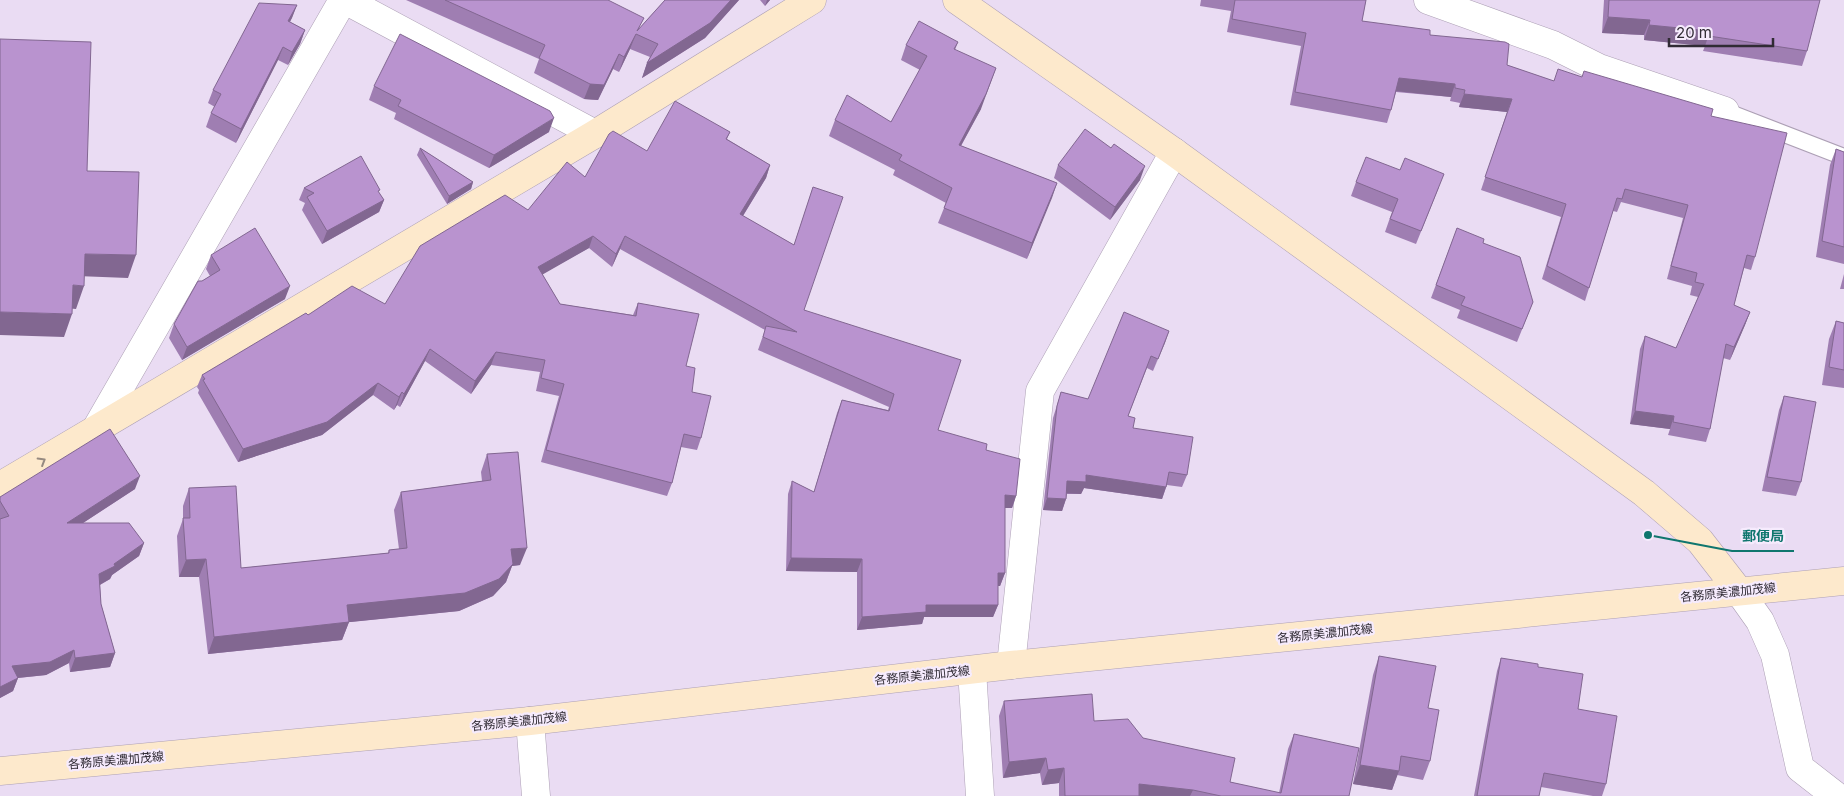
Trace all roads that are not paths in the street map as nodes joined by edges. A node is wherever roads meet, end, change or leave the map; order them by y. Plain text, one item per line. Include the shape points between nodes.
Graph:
1 (344, 0) edge
2 (812, 0) edge
3 (958, 0) edge
4 (1428, 0) edge
5 (1725, 111) joint
6 (595, 134) junction
7 (1174, 152) junction
8 (1844, 157) edge
9 (96, 429) junction
10 (0, 486) edge
11 (1844, 581) edge
12 (1738, 590) junction
13 (1011, 665) junction
14 (972, 670) junction
15 (530, 721) junction
16 (0, 771) edge
17 (536, 796) edge
18 (980, 796) edge
19 (1836, 796) edge

1 - 6 street
1 - 9 street
2 - 6 street
3 - 7 street
4 - 5 street via 1553,45 1599,68
5 - 8 lane
6 - 9 street
7 - 12 street via 1644,494 1700,541
7 - 13 street via 1040,391
10 -> 9 street
11 - 12 street, 各務原美濃加茂線
12 - 13 street, 各務原美濃加茂線
12 - 19 street via 1760,621 1775,655 1800,768
13 - 14 street, 各務原美濃加茂線
14 - 15 street, 各務原美濃加茂線
14 - 18 street
15 - 16 street, 各務原美濃加茂線
15 - 17 street

